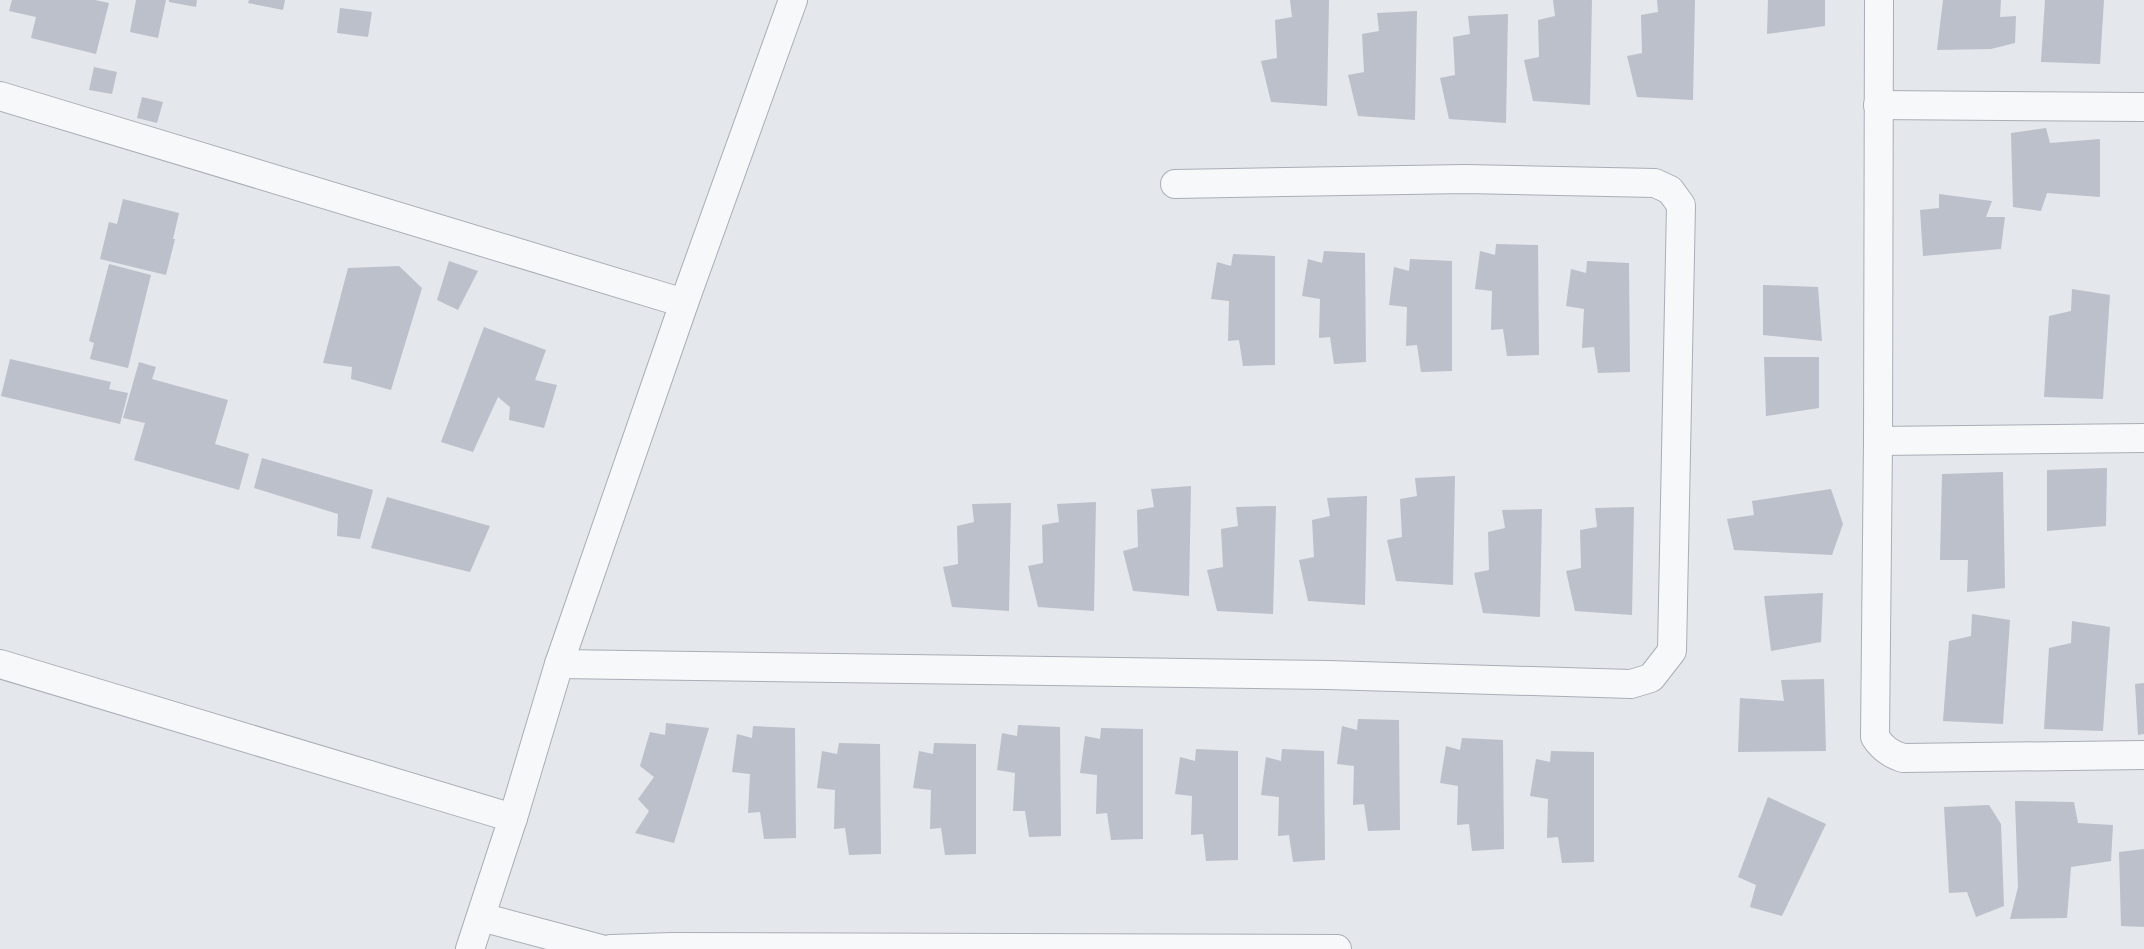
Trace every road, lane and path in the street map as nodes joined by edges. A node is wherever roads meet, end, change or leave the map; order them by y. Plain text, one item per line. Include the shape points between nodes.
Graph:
1 (793, 0) edge
2 (1878, 0) edge
3 (0, 96) edge
4 (1878, 105) junction
5 (2144, 108) edge
6 (1175, 184) dead end
7 (684, 303) junction
8 (2144, 438) edge
9 (1878, 441) junction
10 (0, 664) edge
11 (559, 664) junction
12 (2144, 756) edge
13 (513, 818) junction
14 (481, 917) junction
15 (470, 949) edge
16 (601, 949) edge
17 (611, 949) edge
18 (1337, 949) edge

1 - 7 street
2 - 4 street
3 - 7 street
4 - 5 street
4 - 9 street
6 - 11 street via 1465,179 1655,183 1670,190 1681,205 1672,651 1651,678 1632,684 1617,684 1318,675
7 - 11 street
8 - 9 street
9 - 12 street via 1875,737 1882,747 1902,758
10 - 13 street
11 - 13 street
13 - 14 street
14 - 15 street
14 - 16 street
17 - 18 street

